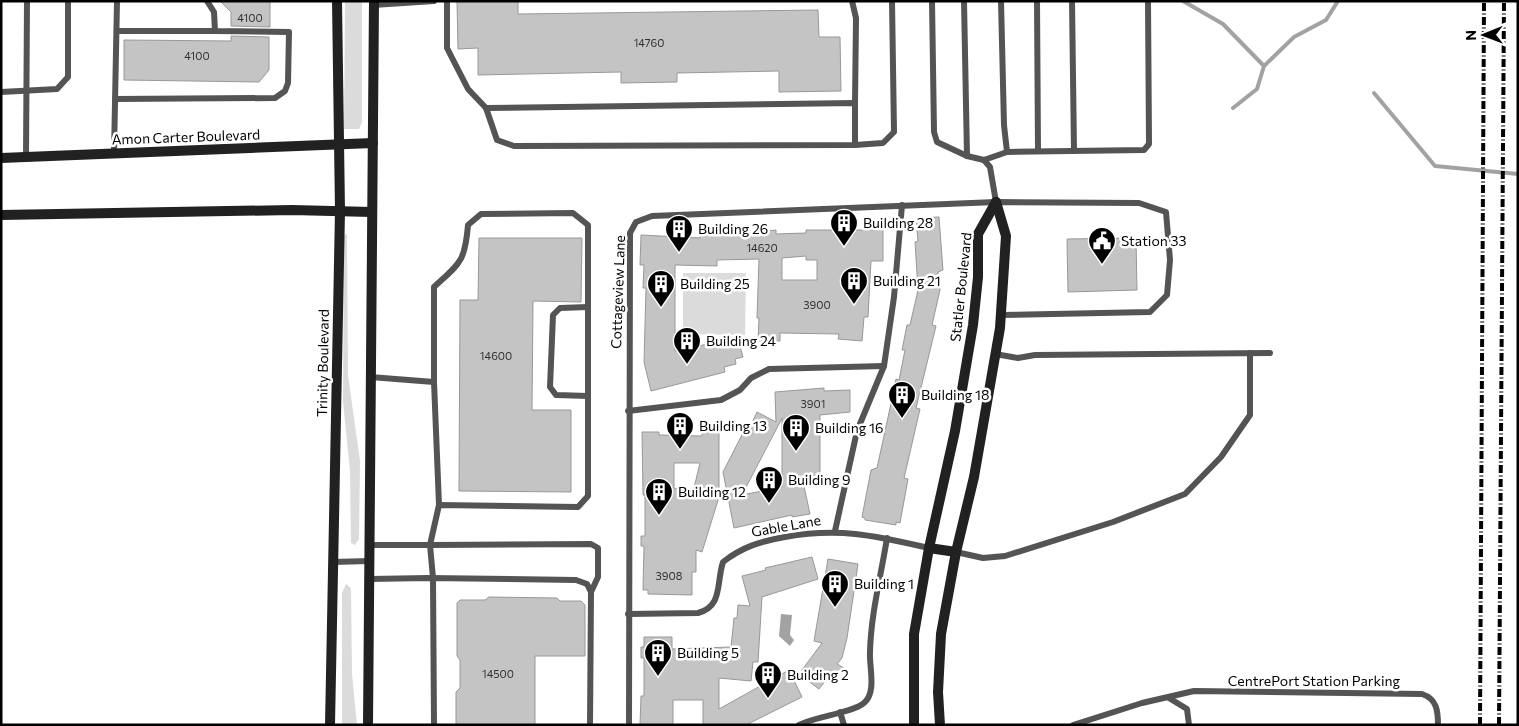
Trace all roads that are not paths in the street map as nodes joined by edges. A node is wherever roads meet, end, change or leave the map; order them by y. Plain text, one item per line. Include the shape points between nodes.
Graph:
1 (26, 1) edge
2 (68, 1) edge
3 (117, 1) edge
4 (207, 1) edge
5 (337, 1) edge
6 (434, 1) edge
7 (447, 1) edge
8 (852, 1) edge
9 (892, 1) edge
10 (932, 1) edge
11 (964, 1) edge
12 (1001, 1) edge
13 (1037, 1) edge
14 (1072, 1) edge
15 (1148, 1) edge
16 (374, 3) edge
17 (117, 31) junction
18 (214, 31) junction
19 (27, 91) junction
20 (1, 92) edge
21 (115, 99) junction
22 (855, 103) junction
23 (486, 108) junction
24 (373, 143) junction
25 (339, 144) junction
26 (855, 145) junction
27 (1038, 151) junction
28 (1074, 151) junction
29 (1007, 152) junction
30 (114, 153) junction
31 (967, 156) junction
32 (26, 157) junction
33 (1, 158) edge
34 (984, 160) junction
35 (996, 202) junction
36 (902, 206) junction
37 (340, 211) junction
38 (372, 212) junction
39 (1, 215) edge
40 (588, 307) junction
41 (1000, 315) junction
42 (1250, 353) junction
43 (1270, 353) dead end
44 (995, 354) junction
45 (884, 366) junction
46 (370, 377) junction
47 (434, 382) junction
48 (588, 396) junction
49 (628, 411) junction
50 (439, 505) junction
51 (835, 531) junction
52 (887, 538) junction
53 (371, 545) junction
54 (430, 545) junction
55 (929, 548) junction
56 (956, 552) junction
57 (370, 561) junction
58 (332, 562) junction
59 (433, 578) junction
60 (370, 579) junction
61 (591, 592) junction
62 (628, 614) junction
63 (1169, 698) junction
64 (840, 712) junction
65 (330, 725) edge
66 (368, 725) edge
67 (434, 725) edge
68 (590, 725) edge
69 (629, 725) edge
70 (799, 725) edge
71 (844, 725) edge
72 (914, 725) edge
73 (940, 725) edge
74 (1073, 725) edge
75 (1189, 725) edge
76 (1438, 725) edge

1 - 19 lane
2 - 19 lane via 68,77 57,89
3 - 17 lane
4 - 18 lane via 214,12
5 - 25 street, Trinity Boulevard
6 - 16 lane
7 - 23 lane via 447,48 468,89
8 - 22 lane via 856,18
9 - 26 lane via 894,132 883,143
10 - 31 lane via 934,132 938,142
11 - 31 lane
12 - 29 lane
13 - 27 lane
14 - 28 lane
15 - 28 lane via 1149,144 1144,150 1135,152
16 - 24 street
17 - 18 lane
17 - 21 lane
18 - 21 lane via 289,32 285,91 275,98
19 - 20 lane
19 - 32 lane
21 - 30 lane
22 - 23 lane
22 - 26 lane
23 - 26 lane via 497,140 514,146
24 - 25 street, Amon Carter Boulevard
24 - 38 street
25 - 30 street, Amon Carter Boulevard
25 - 37 street, Trinity Boulevard
27 - 28 lane
27 - 29 lane
29 - 34 lane
30 - 32 street, Amon Carter Boulevard
31 - 34 lane
32 - 33 street, Amon Carter Boulevard
34 - 35 lane via 990,167
35 - 36 lane, Cottageview Lane
35 - 41 street via 1006,236
35 - 41 lane, Cottageview Lane via 1139,203 1166,212 1170,260 1167,295 1150,312
35 - 55 street, Statler Boulevard via 978,234 978,277 972,325 955,431
36 - 45 lane
36 - 49 lane, Cottageview Lane via 652,216 636,222 630,234
37 - 38 street
37 - 39 street
37 - 58 street, Trinity Boulevard
38 - 46 street
40 - 47 lane via 588,225 573,213 481,214 468,225 466,252 455,268 434,287
40 - 48 lane
40 - 48 lane via 560,308 553,315 550,387 556,395
41 - 44 street
42 - 43 lane
42 - 44 lane via 1035,355 1018,358
42 - 56 lane via 1250,415 1221,457 1185,494 1126,518 1005,556 983,558
44 - 56 street via 974,477
45 - 49 lane via 769,369 720,400
45 - 51 lane via 857,431
46 - 47 lane
46 - 53 street
47 - 50 lane
48 - 50 lane via 588,496 578,507
49 - 62 lane, Cottageview Lane
50 - 54 lane
51 - 52 lane, Gable Lane
51 - 62 lane, Gable Lane via 814,531 772,539 734,553 723,562 715,604 709,610
52 - 55 lane, Gable Lane
52 - 64 lane via 873,613 869,653 870,698 862,705
53 - 54 lane
53 - 57 street
54 - 59 lane
54 - 61 lane via 591,544 598,548 598,577
55 - 56 street
55 - 72 street, Statler Boulevard via 914,634
56 - 73 street via 941,634
57 - 58 lane
57 - 60 street
58 - 65 street, Trinity Boulevard
59 - 60 lane
59 - 61 lane via 576,580 587,584
59 - 67 lane
60 - 66 street
61 - 68 lane
62 - 69 lane, Cottageview Lane
63 - 74 lane, CentrePort Station Parking via 1134,705
63 - 75 lane via 1187,709
63 - 76 lane, CentrePort Station Parking via 1194,691 1422,694 1436,705
64 - 70 lane
64 - 71 lane

